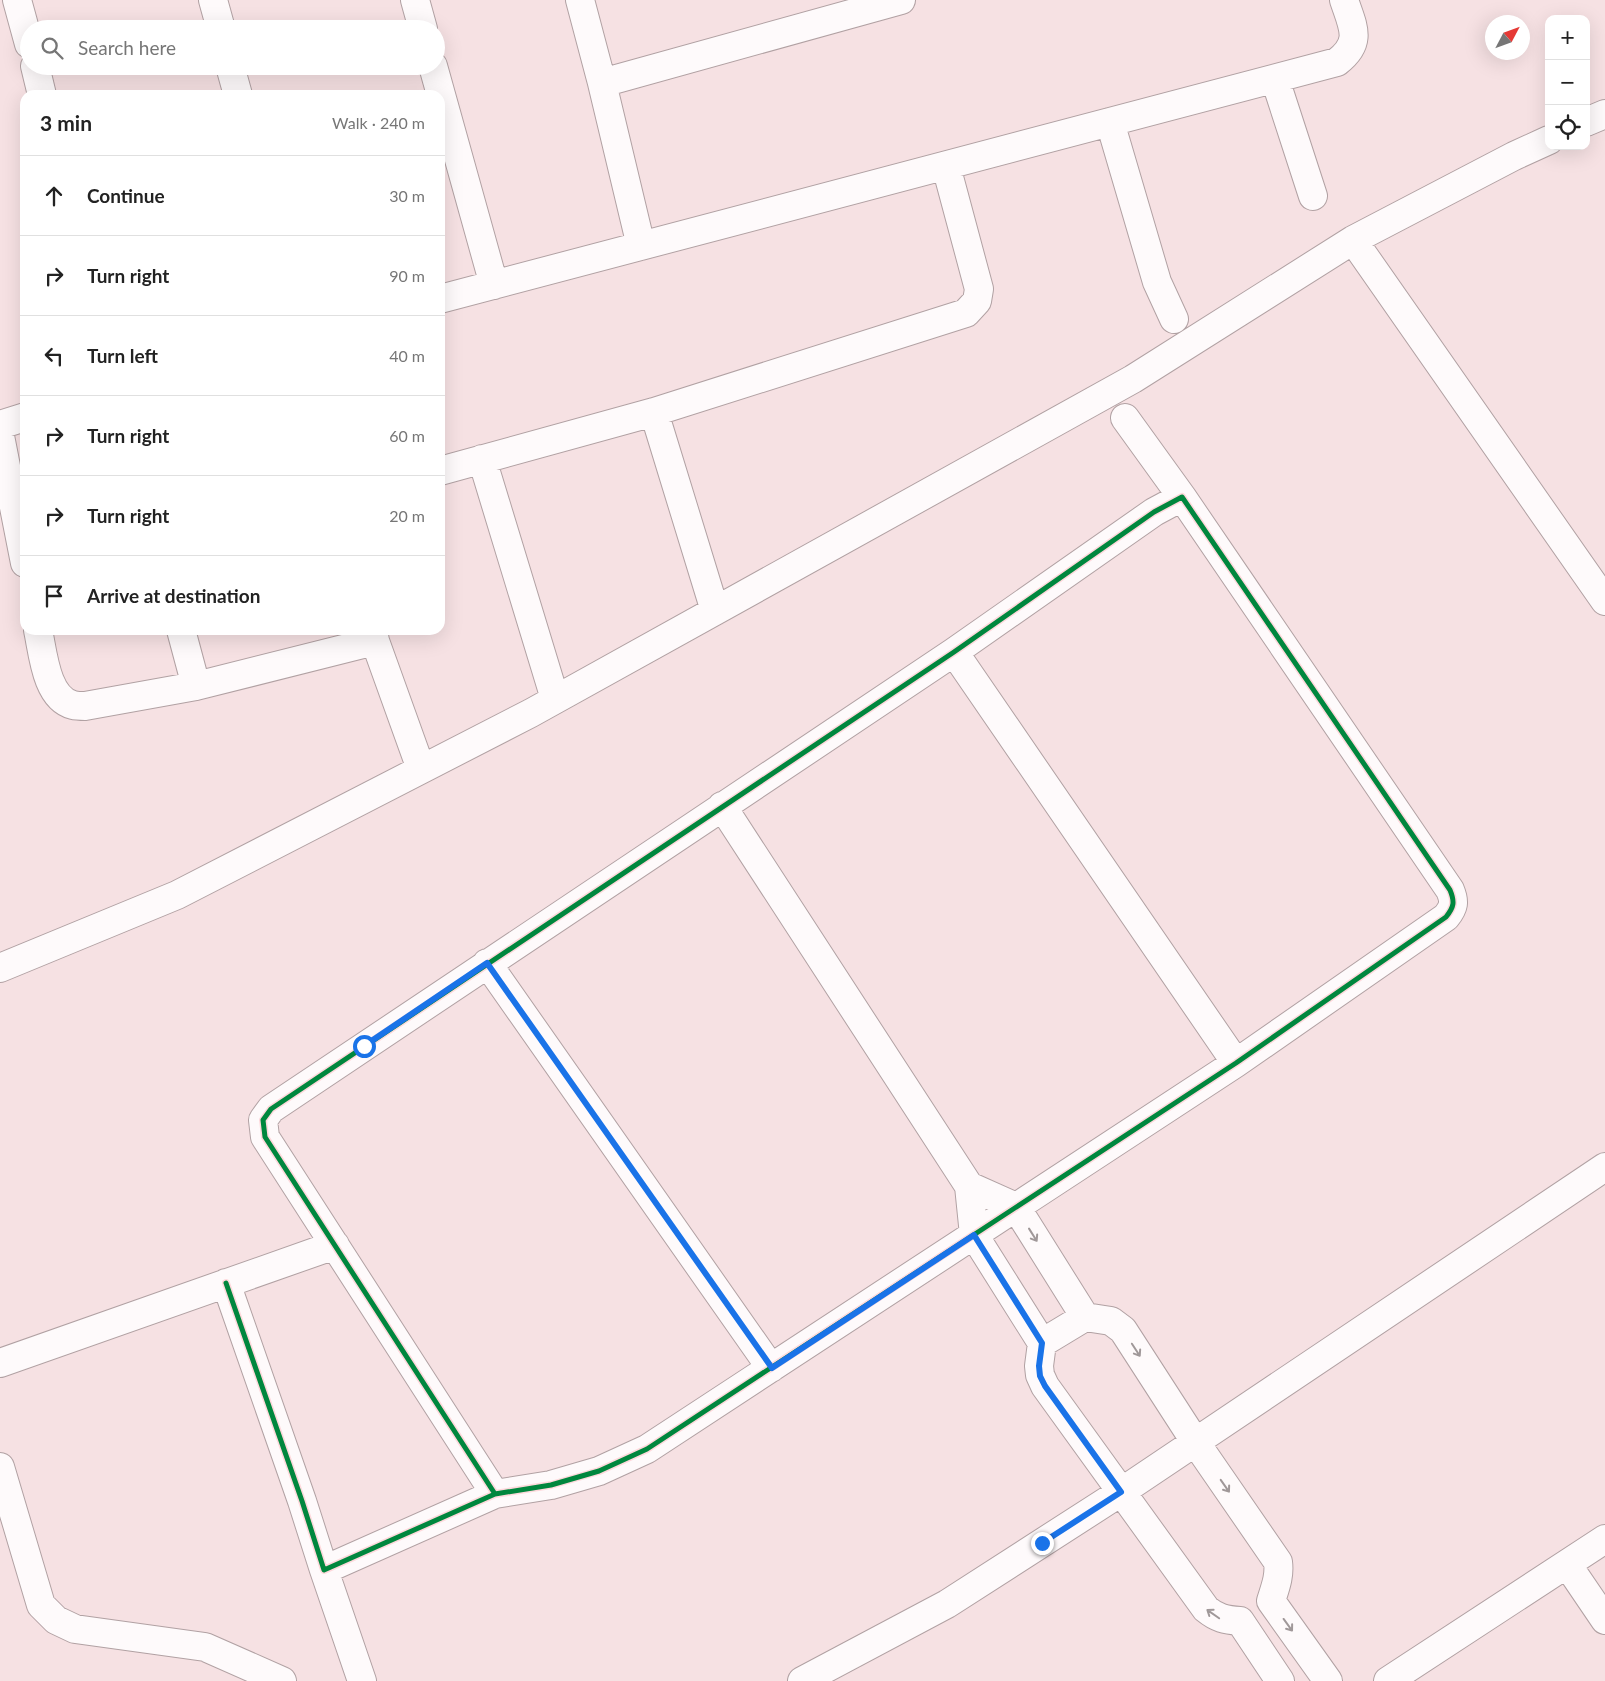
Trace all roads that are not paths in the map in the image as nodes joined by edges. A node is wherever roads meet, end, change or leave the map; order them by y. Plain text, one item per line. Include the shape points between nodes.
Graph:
1 (17, 0) edge
2 (213, 0) edge
3 (415, 0) edge
4 (580, 0) edge
5 (901, 0) edge
6 (1344, 0) edge
7 (22, 20) edge
8 (218, 20) edge
9 (421, 20) edge
10 (37, 75) edge
11 (232, 75) edge
12 (436, 75) edge
13 (1275, 79) junction
14 (602, 83) junction
15 (41, 90) edge
16 (237, 90) edge
17 (441, 90) edge
18 (445, 106) edge
19 (1605, 114) edge
20 (1590, 120) edge
21 (1110, 122) junction
22 (1545, 142) edge
23 (946, 166) junction
24 (1313, 196) dead end
25 (1353, 240) junction
26 (641, 246) junction
27 (494, 285) junction
28 (445, 298) edge
29 (1174, 319) dead end
30 (654, 412) junction
31 (1125, 418) dead end
32 (20, 419) edge
33 (0, 425) edge
34 (0, 436) edge
35 (482, 459) junction
36 (445, 470) edge
37 (1182, 497) junction
38 (20, 537) edge
39 (1605, 601) edge
40 (715, 611) junction
41 (39, 635) edge
42 (183, 635) edge
43 (374, 635) edge
44 (954, 652) junction
45 (196, 686) junction
46 (555, 699) junction
47 (421, 769) junction
48 (722, 806) junction
49 (487, 963) junction
50 (0, 968) edge
51 (1236, 1063) junction
52 (1605, 1167) edge
53 (969, 1186) junction
54 (1016, 1207) junction
55 (974, 1235) junction
56 (335, 1245) junction
57 (226, 1283) junction
58 (1085, 1317) junction
59 (1042, 1343) junction
60 (0, 1363) edge
61 (772, 1368) junction
62 (1196, 1443) junction
63 (0, 1467) edge
64 (1121, 1492) junction
65 (495, 1494) junction
66 (1605, 1539) edge
67 (1568, 1564) junction
68 (324, 1570) junction
69 (1271, 1601) junction
70 (1605, 1620) edge
71 (1240, 1621) junction
72 (282, 1681) edge
73 (362, 1681) edge
74 (802, 1681) edge
75 (1280, 1681) edge
76 (1328, 1681) edge
77 (1388, 1681) edge

1 - 7 street
2 - 8 street
3 - 9 street
4 - 14 street
5 - 14 street
6 - 13 street via 1354,30 1354,41 1346,56 1337,62
10 - 15 street
11 - 16 street
12 - 17 street
13 - 21 street
13 - 24 street
14 - 26 street
18 - 27 street
19 - 20 street
21 - 23 street
21 - 29 street via 1157,282
22 - 25 street
23 - 26 street
23 - 30 street via 979,289 977,301 966,312
25 - 39 street
25 - 40 street via 1133,379
26 - 27 street
27 - 28 street
30 - 35 street
30 - 40 street
31 - 37 street
32 - 33 street
34 - 38 street
35 - 36 street
35 - 46 street
37 - 44 street via 1154,512
37 - 51 street via 1446,883 1454,900 1453,908 1446,917
40 - 46 street
41 - 45 street via 50,682 64,700 73,705 85,706
42 - 45 street
43 - 45 street
43 - 47 street
44 - 48 street
44 - 51 street
46 - 47 street
47 - 50 street via 177,895
48 - 49 street
48 - 53 street
49 - 56 street via 271,1109 263,1120 265,1137
49 - 61 street
51 - 54 street
52 - 62 street
53 - 54 street
53 - 55 street
54 - 55 street
54 -> 58 street
55 - 59 street
55 - 61 street
56 - 57 street
56 - 65 street
57 - 60 street
57 - 68 street
58 - 59 street
58 -> 62 street via 1111,1321 1123,1330
59 - 64 street via 1039,1366 1045,1386
61 - 65 street via 647,1449 599,1471 551,1485
62 - 64 street
62 -> 69 street via 1278,1562 1277,1582
63 - 72 street via 41,1606 56,1620 75,1629 205,1647
71 -> 64 street via 1222,1620 1206,1609
64 - 74 street via 946,1604
65 - 68 street
66 - 67 street
67 - 70 street
67 - 77 street
68 - 73 street
69 - 71 street
69 -> 76 street
71 - 75 street

